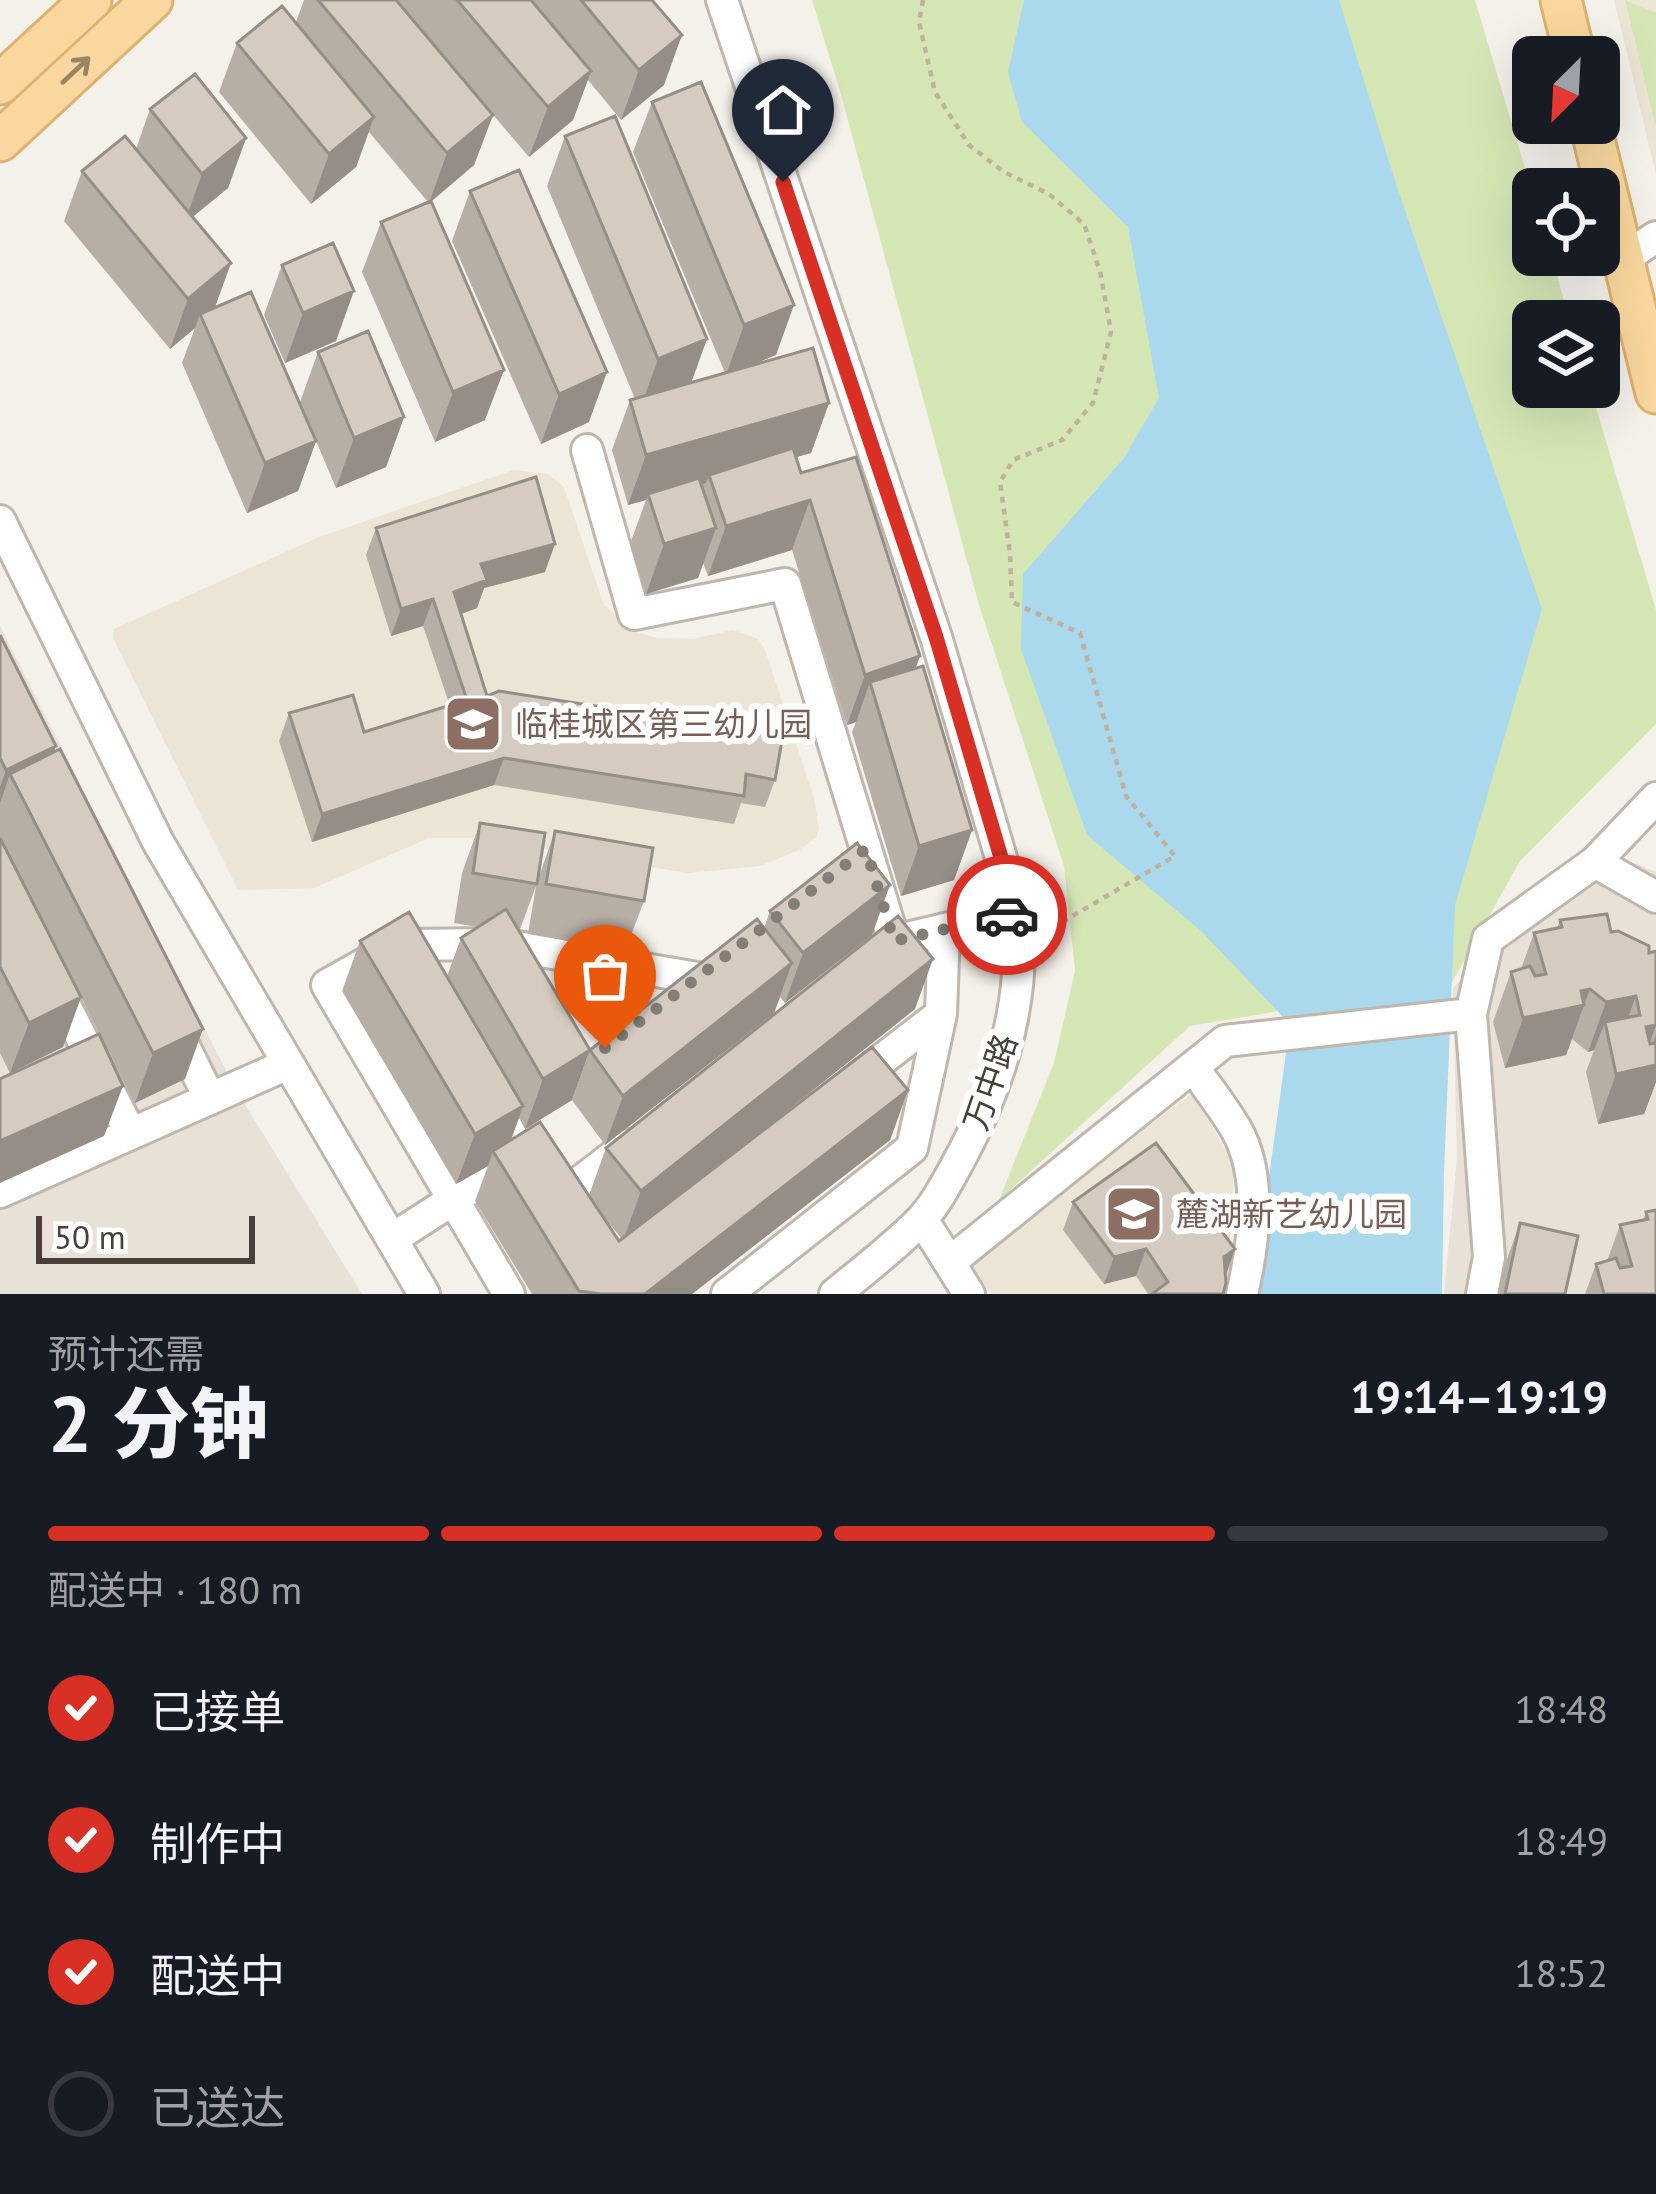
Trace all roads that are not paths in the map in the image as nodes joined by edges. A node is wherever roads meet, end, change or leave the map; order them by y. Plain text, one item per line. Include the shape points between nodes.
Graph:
1 (91, 0) edge
2 (152, 0) edge
3 (722, 0) edge
4 (1561, 0) edge
5 (1569, 36) edge
6 (0, 84) edge
7 (0, 141) edge
8 (1599, 144) edge
9 (1640, 248) edge
10 (1656, 393) edge
11 (587, 449) dead end
12 (0, 520) edge
13 (1656, 798) edge
14 (1595, 862) junction
15 (1656, 897) edge
16 (1017, 912) junction
17 (944, 929) junction
18 (894, 941) junction
19 (500, 944) junction
20 (398, 945) junction
21 (40, 957) edge
22 (857, 970) edge
23 (521, 980) edge
24 (422, 983) edge
25 (158, 993) edge
26 (662, 1004) edge
27 (941, 1014) junction
28 (1472, 1014) junction
29 (288, 1064) junction
30 (1193, 1066) junction
31 (481, 1077) edge
32 (210, 1099) junction
33 (830, 1100) edge
34 (651, 1128) edge
35 (131, 1134) junction
36 (528, 1152) junction
37 (0, 1192) edge
38 (453, 1200) junction
39 (922, 1220) junction
40 (392, 1239) junction
41 (950, 1262) junction
42 (424, 1294) edge
43 (508, 1294) edge
44 (727, 1294) edge
45 (835, 1294) edge
46 (969, 1294) edge
47 (1242, 1294) edge
48 (1482, 1294) edge

1 - 6 main road
7 -> 2 main road
3 - 16 street, 万中路 via 936,637
4 - 5 main road
8 - 9 main road
9 - 10 main road
11 - 18 street via 634,614 784,584 856,856
12 - 29 street via 158,842
13 - 14 street
14 - 15 street
14 - 28 street via 1488,939
16 - 17 street
16 - 39 street, 万中路 via 1016,1004 995,1084
17 - 18 street
17 - 27 street
18 - 22 street
19 - 20 street
19 - 23 street
19 - 26 street via 707,971
20 - 24 street
20 - 38 street via 327,986
21 - 35 street via 82,1060
25 - 32 street
27 - 33 street
27 - 44 street via 912,1148
28 - 30 street via 1225,1041
28 - 48 street via 1489,1257
29 - 32 street
29 - 40 street
30 - 41 street
30 - 47 street via 1247,1154 1252,1229
31 - 36 street
32 - 35 street
34 - 36 street via 564,1208
35 - 37 street
36 - 38 street
38 - 40 street
38 - 43 street
39 - 41 street
39 - 45 street, 万中路
40 - 42 street
41 - 46 street

